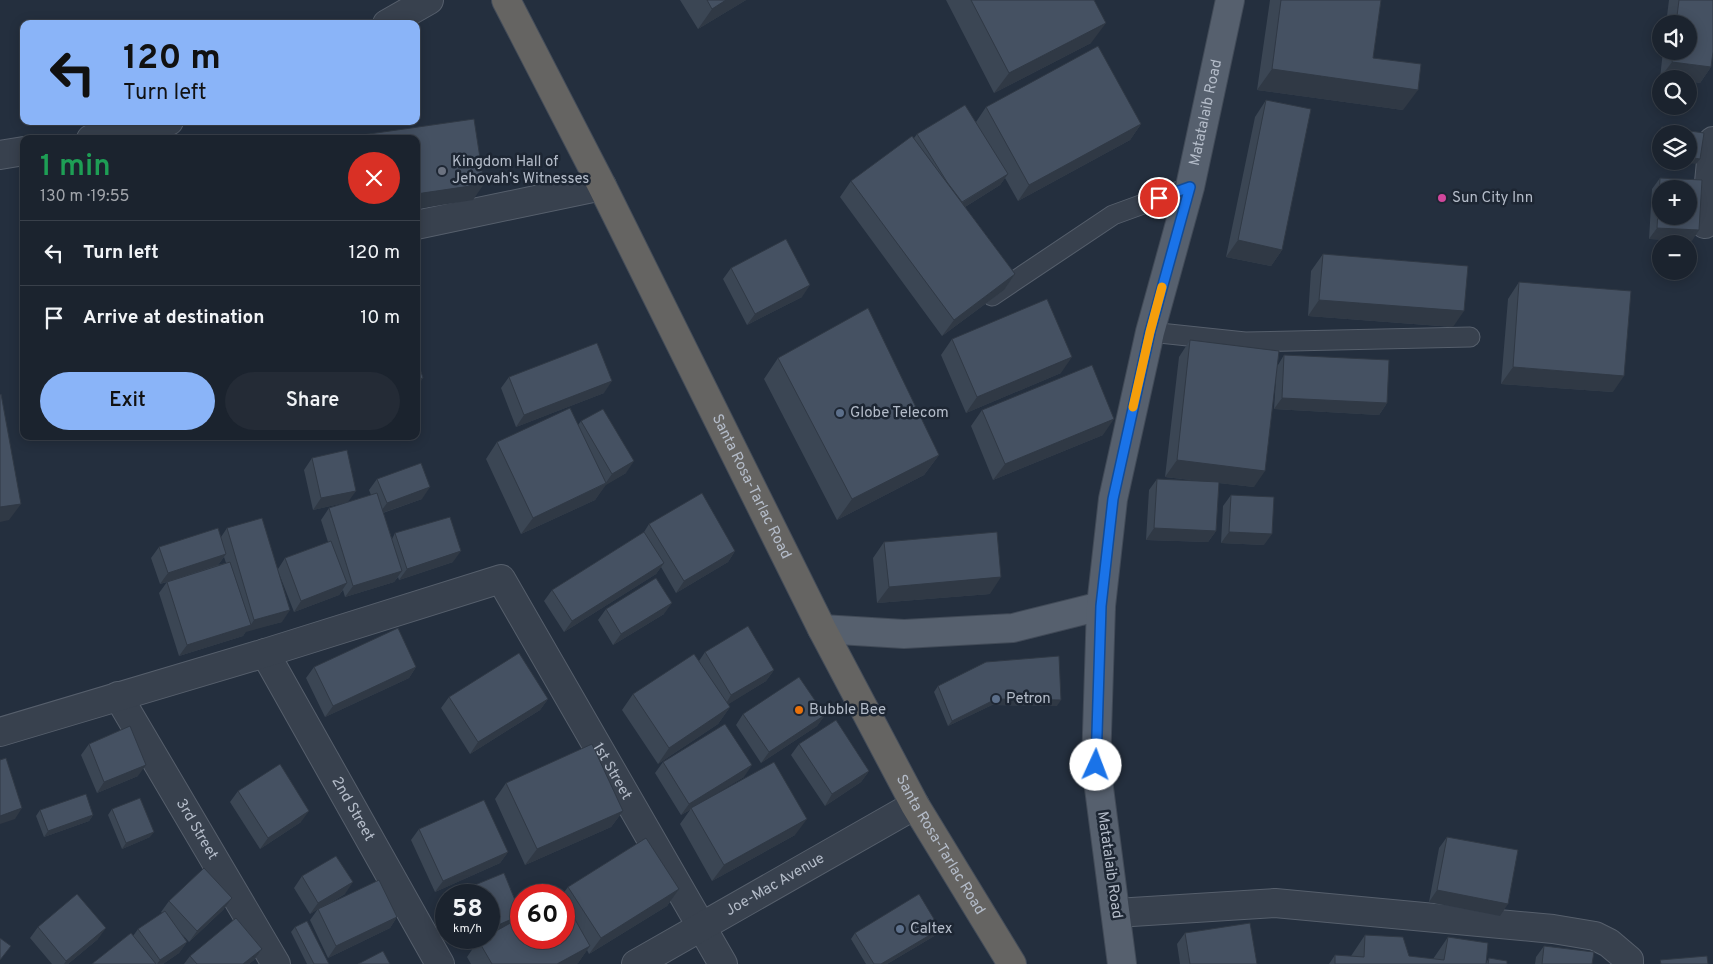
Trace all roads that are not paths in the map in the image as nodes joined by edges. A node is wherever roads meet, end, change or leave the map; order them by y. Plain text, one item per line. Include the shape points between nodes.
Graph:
1 (429, 0) edge
2 (506, 0) edge
3 (1230, 0) edge
4 (394, 20) edge
5 (151, 125) edge
6 (108, 135) edge
7 (1713, 141) edge
8 (20, 152) edge
9 (0, 155) edge
10 (602, 186) junction
11 (1190, 187) junction
12 (420, 224) edge
13 (1705, 224) dead end
14 (992, 296) edge
15 (1150, 332) junction
16 (1470, 337) dead end
17 (1101, 606) junction
18 (822, 629) junction
19 (265, 653) junction
20 (118, 696) junction
21 (0, 732) edge
22 (915, 805) junction
23 (1116, 913) junction
24 (702, 927) junction
25 (276, 964) edge
26 (440, 964) edge
27 (636, 964) edge
28 (723, 964) edge
29 (1012, 964) edge
30 (1122, 964) edge
31 (1630, 964) edge

1 - 4 street
2 - 10 highway, Santa Rosa-Tarlac Road
3 - 11 main road, Matatalaib Road
5 - 6 street
7 - 13 street
8 - 9 street
10 - 12 street
10 - 18 highway, Santa Rosa-Tarlac Road
11 - 14 lane via 1113,216
11 - 15 main road, Matatalaib Road
15 - 16 lane via 1245,342
15 - 17 main road, Matatalaib Road via 1113,499
17 - 18 main road via 1013,628 904,634
17 - 23 main road, Matatalaib Road via 1096,765
18 - 22 highway, Santa Rosa-Tarlac Road
19 - 20 street
19 - 24 street, 1st Street via 501,579
19 - 26 street, 2nd Street
20 - 21 street
20 - 25 street, 3rd Street
22 - 24 street, Joe-Mac Avenue
22 - 29 highway, Santa Rosa-Tarlac Road
23 - 30 main road, Matatalaib Road
23 - 31 street via 1275,902 1553,929 1595,936 1609,943
24 - 27 street, Joe-Mac Avenue
24 - 28 street, 1st Street

